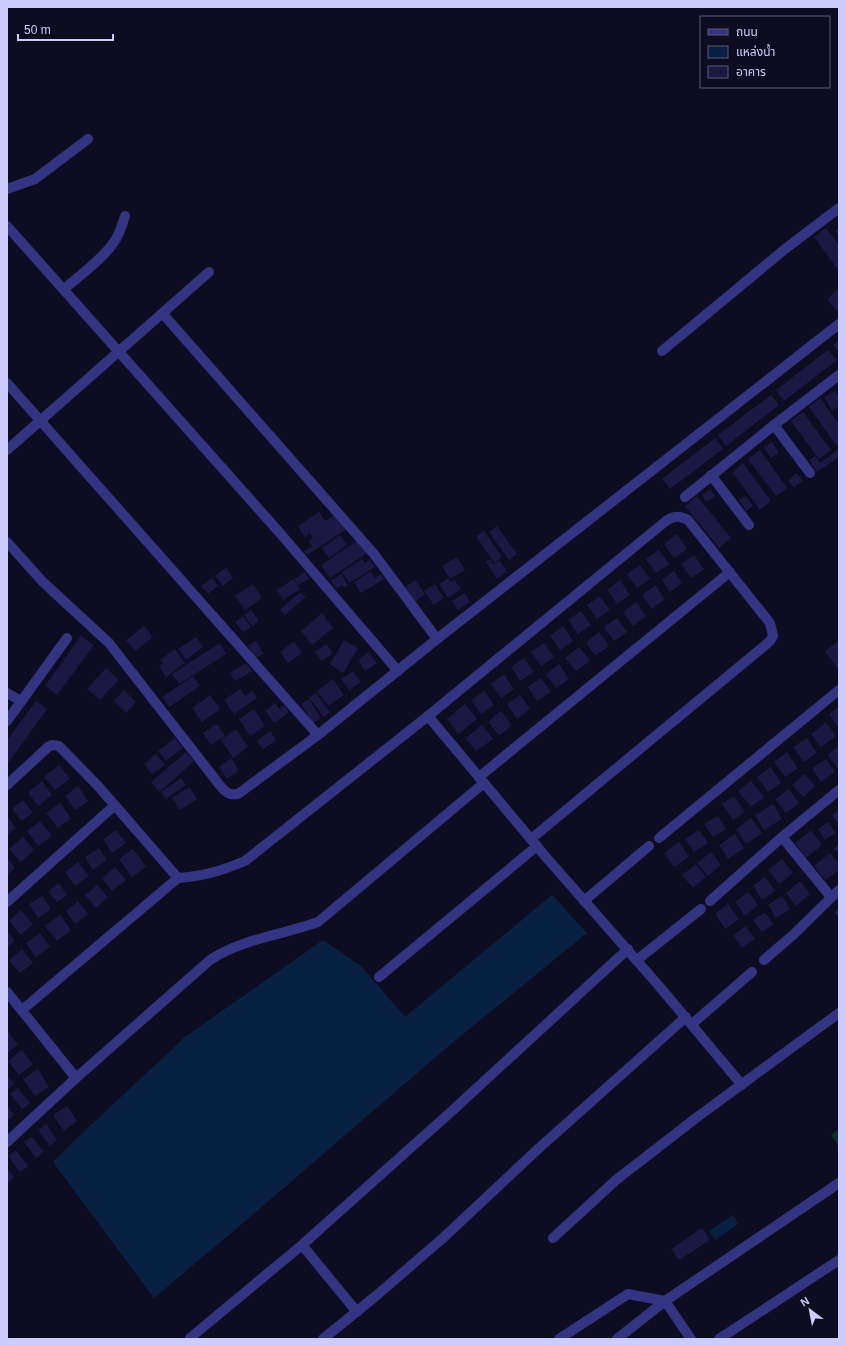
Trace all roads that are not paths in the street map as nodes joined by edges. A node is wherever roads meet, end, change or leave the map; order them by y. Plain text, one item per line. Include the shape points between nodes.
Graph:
1 (88, 139) dead end
2 (7, 189) edge
3 (839, 208) edge
4 (125, 216) dead end
5 (7, 226) edge
6 (209, 272) dead end
7 (64, 289) junction
8 (163, 314) junction
9 (839, 324) edge
10 (662, 351) dead end
11 (118, 352) junction
12 (838, 377) edge
13 (7, 383) edge
14 (40, 420) junction
15 (774, 425) junction
16 (7, 450) edge
17 (810, 472) dead end
18 (711, 475) junction
19 (685, 497) dead end
20 (749, 525) dead end
21 (7, 542) edge
22 (730, 572) junction
23 (67, 638) dead end
24 (437, 639) junction
25 (398, 671) junction
26 (839, 690) edge
27 (7, 693) edge
28 (21, 701) junction
29 (428, 716) junction
30 (7, 721) edge
31 (318, 735) junction
32 (482, 780) junction
33 (7, 785) edge
34 (839, 790) edge
35 (115, 805) junction
36 (782, 837) junction
37 (659, 838) dead end
38 (534, 843) junction
39 (649, 846) dead end
40 (178, 878) junction
41 (839, 890) edge
42 (831, 897) junction
43 (584, 901) junction
44 (710, 901) dead end
45 (7, 902) edge
46 (701, 909) dead end
47 (628, 950) junction
48 (637, 960) junction
49 (764, 960) dead end
50 (752, 972) dead end
51 (379, 977) dead end
52 (7, 992) edge
53 (22, 1010) junction
54 (839, 1013) edge
55 (689, 1021) junction
56 (76, 1078) junction
57 (742, 1085) junction
58 (7, 1142) edge
59 (839, 1183) edge
60 (553, 1238) dead end
61 (302, 1245) junction
62 (839, 1260) edge
63 (665, 1301) junction
64 (357, 1312) junction
65 (190, 1338) edge
66 (322, 1339) edge
67 (559, 1339) edge
68 (617, 1339) edge
69 (691, 1339) edge
70 (719, 1339) edge

1 - 2 street via 35,179
3 - 10 street
4 - 7 street via 114,242
5 - 7 street
6 - 8 street
7 - 11 street
8 - 11 street
8 - 24 street via 374,554
9 - 24 street
11 - 14 street
11 - 25 street via 279,532
12 - 15 street
13 - 14 street
14 - 16 street
14 - 31 street
15 - 17 street
15 - 18 street
18 - 19 street
18 - 20 street
21 - 31 street via 43,582 109,643 228,794 238,794
22 - 29 street via 688,520 681,516 672,517
22 - 32 street
22 - 38 street via 770,623 773,636 770,641
23 - 28 street
24 - 25 street
25 - 31 street
26 - 37 street
27 - 28 street
28 - 30 street
29 - 32 street
29 - 40 street via 245,861 223,870
32 - 38 street
32 - 56 street via 318,922 239,945 210,960
33 - 35 street via 48,747 55,745 63,749
34 - 36 street
35 - 40 street
35 - 45 street
36 - 42 street
36 - 44 street
38 - 43 street
38 - 51 street
39 - 43 street
40 - 53 street
41 - 42 street
42 - 49 street
43 - 47 street
46 - 48 street
47 - 48 street
47 - 61 street
48 - 55 street
50 - 55 street
52 - 53 street
53 - 56 street
54 - 57 street
55 - 57 street
55 - 64 street via 538,1149 443,1238
56 - 58 street
57 - 60 street via 616,1180
59 - 63 street
61 - 64 street
61 - 65 street
62 - 70 street
63 - 67 street via 628,1294
63 - 68 street
63 - 69 street
64 - 66 street

